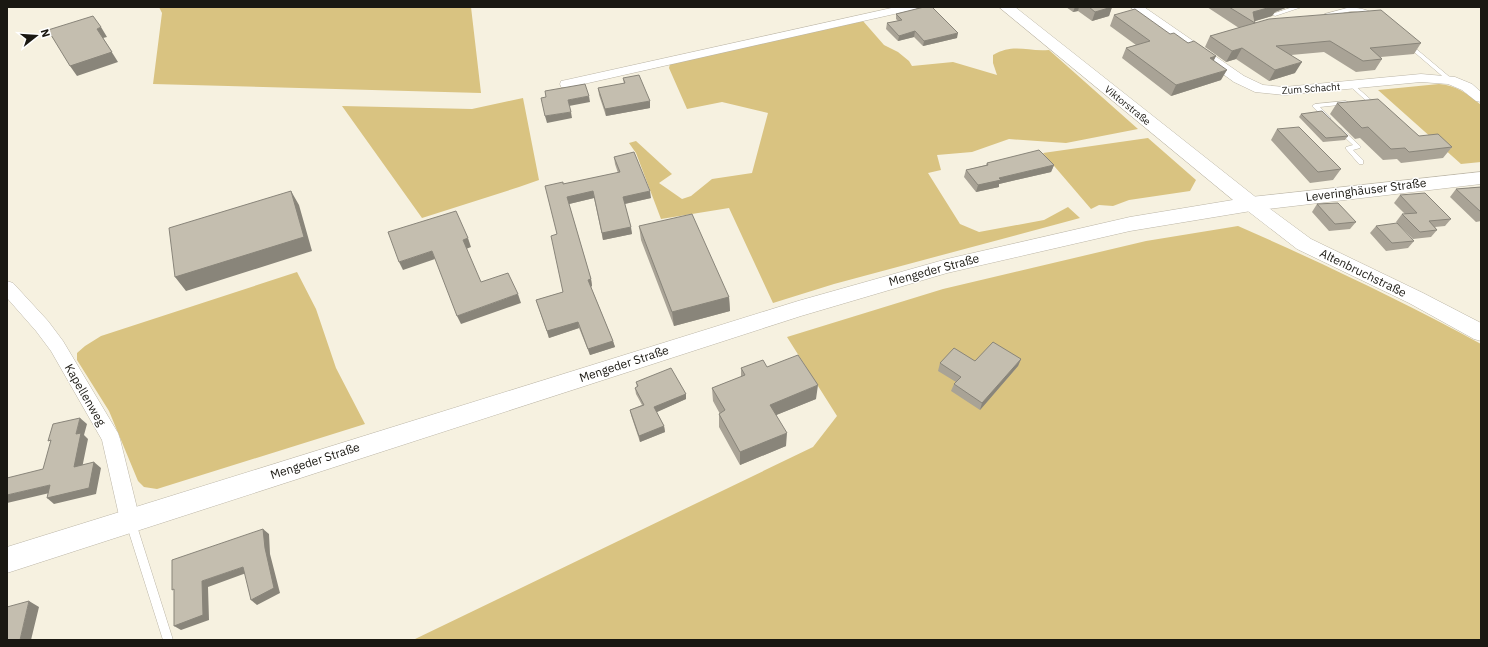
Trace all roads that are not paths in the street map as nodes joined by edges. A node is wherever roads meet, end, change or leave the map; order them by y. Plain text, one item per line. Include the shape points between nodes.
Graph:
1 (912, 7) edge
2 (1006, 7) edge
3 (1136, 7) edge
4 (1299, 7) edge
5 (1274, 14) dead end
6 (1328, 14) edge
7 (1381, 22) edge
8 (1405, 42) edge
9 (1450, 80) junction
10 (566, 84) dead end
11 (1352, 85) junction
12 (1481, 98) edge
13 (1369, 100) junction
14 (1361, 101) edge
15 (1354, 102) edge
16 (1380, 111) edge
17 (1331, 121) edge
18 (1337, 126) edge
19 (1361, 162) dead end
20 (1481, 178) edge
21 (1250, 204) junction
22 (7, 287) edge
23 (1481, 333) edge
24 (130, 520) junction
25 (7, 560) edge
26 (168, 640) edge

1 - 10 street
2 - 21 main road, Viktorstraße
3 - 11 street, Zum Schacht via 1239,79 1260,89 1284,91
4 - 5 lane
6 - 7 lane via 1352,9 1362,10
8 - 9 lane
9 - 11 street, Zum Schacht via 1421,78
9 - 12 street, Zum Schacht via 1467,87
11 - 13 lane
13 - 14 lane
13 - 16 lane
15 - 17 lane via 1315,106
18 - 19 lane via 1358,147 1348,148
20 - 21 main road, Leveringhäuser Straße
21 - 23 street, Altenbruchstraße via 1304,244 1416,298
21 - 24 main road, Mengeder Straße via 1130,224 940,268 798,309
22 - 24 street, Kapellenweg via 57,346 111,439
24 - 25 main road, Mengeder Straße
24 - 26 lane

